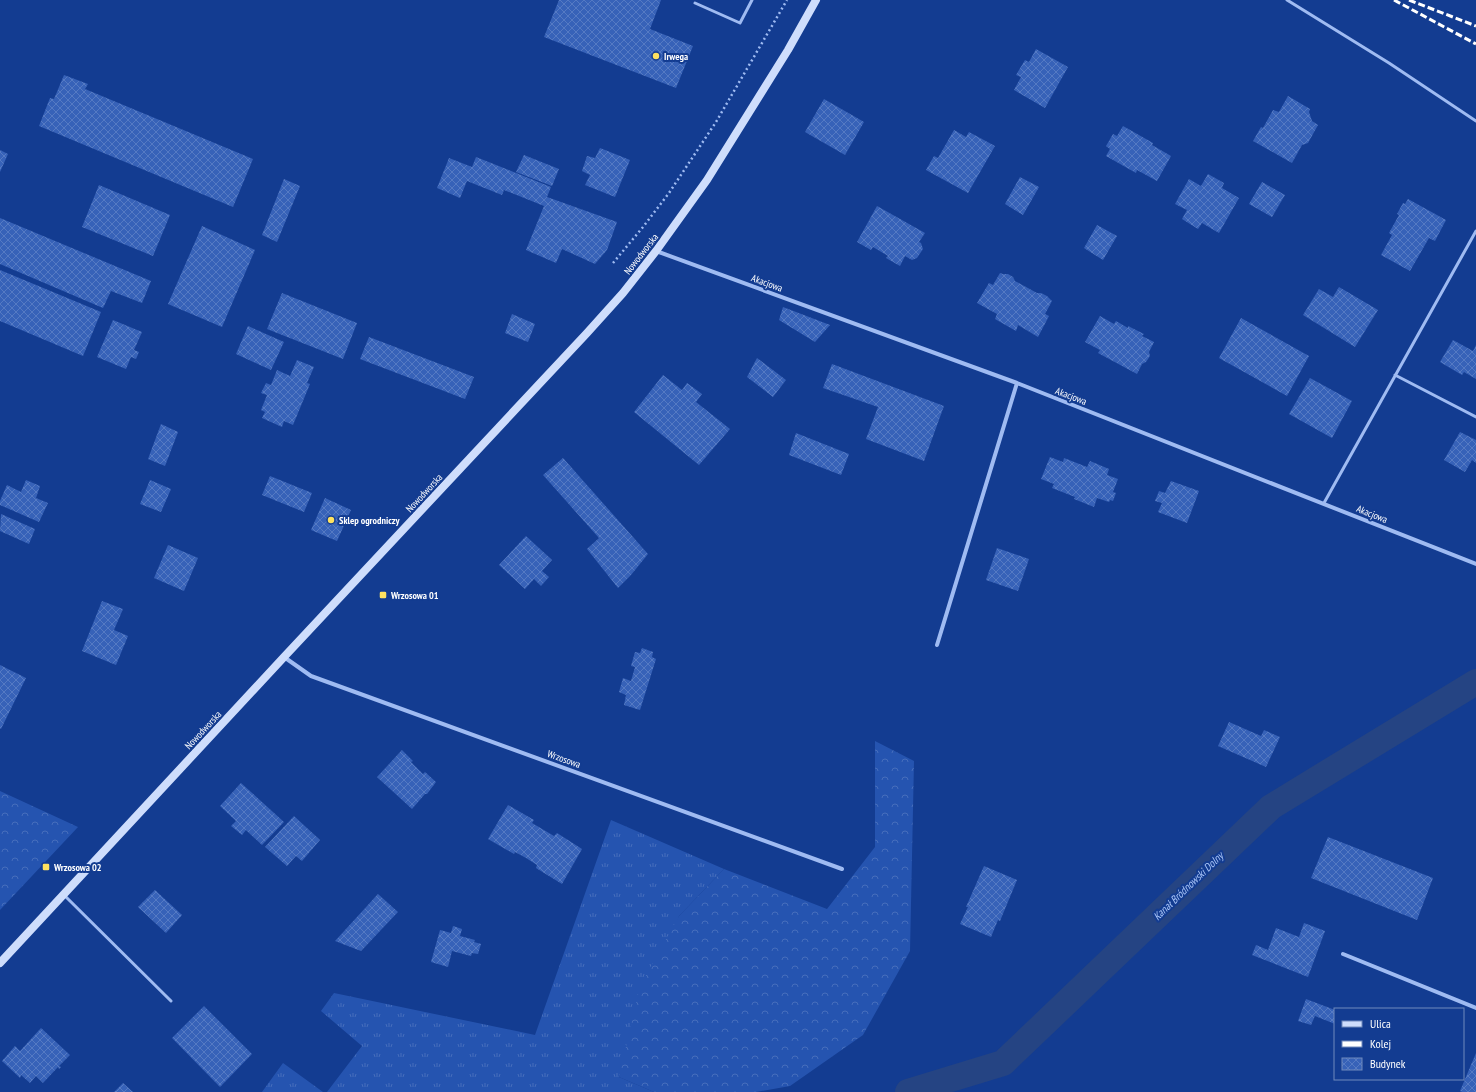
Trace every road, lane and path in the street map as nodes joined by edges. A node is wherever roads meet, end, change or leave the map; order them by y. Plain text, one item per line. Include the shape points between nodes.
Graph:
1 (752, 0) edge
2 (787, 0) edge
3 (816, 0) edge
4 (1287, 0) edge
5 (695, 2) dead end
6 (1476, 121) edge
7 (1476, 231) edge
8 (656, 251) junction
9 (613, 262) dead end
10 (1395, 376) junction
11 (1017, 383) junction
12 (1476, 417) edge
13 (1324, 503) junction
14 (1476, 564) edge
15 (937, 645) dead end
16 (284, 657) junction
17 (842, 869) dead end
18 (64, 895) junction
19 (1343, 954) dead end
20 (0, 963) edge
21 (171, 1001) dead end
22 (1476, 1008) edge

1 - 5 lane via 740,23
2 - 9 path via 716,122 669,193
3 - 8 main road, Nowodworska via 707,180
4 - 6 lane
7 - 10 lane
8 - 11 street, Akacjowa
8 - 16 main road, Nowodworska via 623,293 582,338
10 - 12 lane
10 - 13 lane
11 - 13 street, Akacjowa
11 - 15 street
13 - 14 street, Akacjowa
16 - 17 street, Wrzosowa via 311,676
16 - 18 main road, Nowodworska
18 - 20 main road, Nowodworska
18 - 21 lane
19 - 22 street

